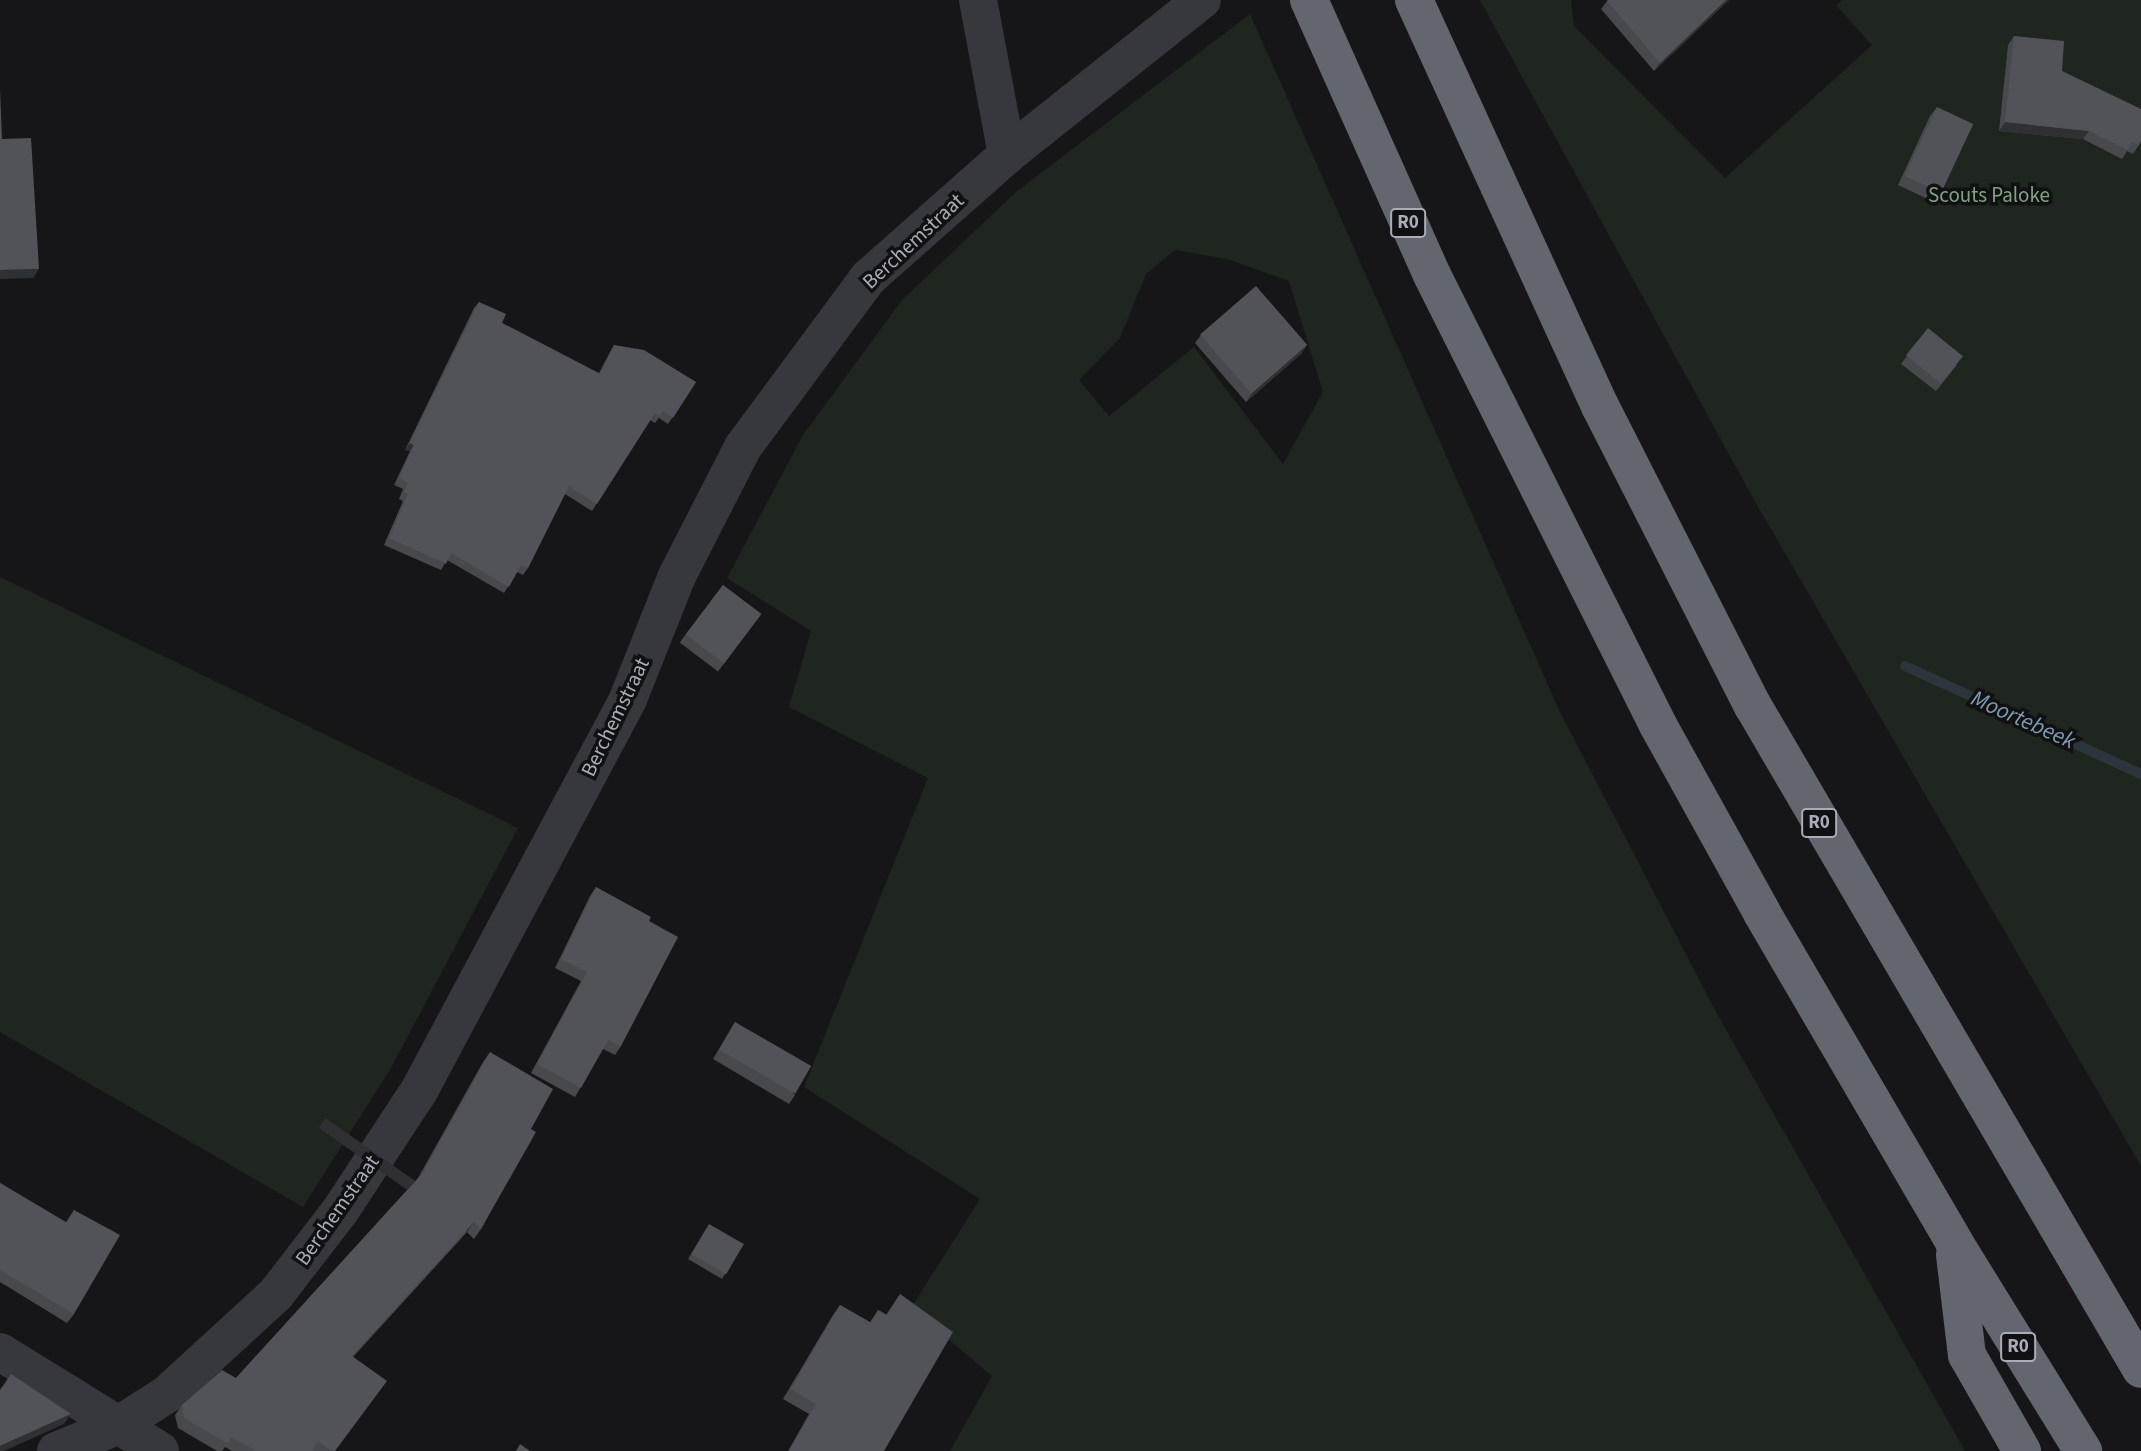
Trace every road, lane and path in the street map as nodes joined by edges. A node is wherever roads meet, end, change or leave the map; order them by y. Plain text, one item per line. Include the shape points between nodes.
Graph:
1 (978, 0) edge
2 (1202, 0) edge
3 (1309, 0) edge
4 (1414, 0) edge
5 (1007, 155) junction
6 (1954, 1242) junction
7 (0, 1352) edge
8 (2137, 1359) edge
9 (117, 1426) junction
10 (57, 1451) edge
11 (160, 1451) edge
12 (2022, 1451) edge
13 (2083, 1451) edge

1 - 5 street
2 - 5 street, Berchemstraat
3 - 6 highway, R0 via 1432,275 1658,725
4 - 8 highway, R0 via 1600,406 1753,706
5 - 9 street, Berchemstraat via 869,278 743,447 677,576 628,699 420,1088 340,1211 276,1294 167,1394
6 - 12 highway via 1967,1355
6 - 13 highway, R0
7 - 9 street
9 - 10 street, Berchemstraat
9 - 11 street

